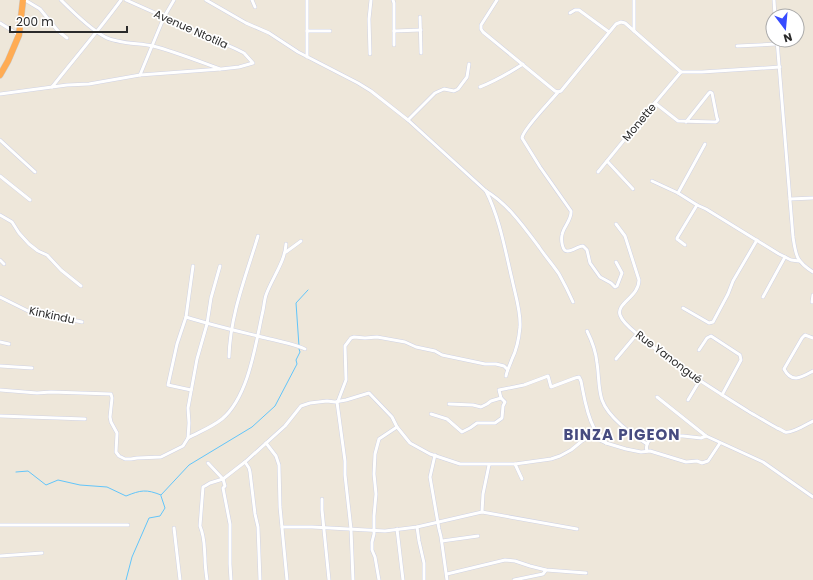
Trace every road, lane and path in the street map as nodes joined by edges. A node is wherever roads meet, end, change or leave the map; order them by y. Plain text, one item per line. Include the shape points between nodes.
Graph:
1 (24, 0) edge
2 (61, 0) edge
3 (121, 0) edge
4 (126, 0) edge
5 (174, 0) edge
6 (206, 0) edge
7 (252, 0) edge
8 (307, 0) edge
9 (371, 0) edge
10 (393, 0) edge
11 (497, 0) edge
12 (634, 0) edge
13 (255, 7) dead end
14 (570, 13) dead end
15 (164, 17) junction
16 (420, 17) dead end
17 (0, 23) edge
18 (421, 30) junction
19 (308, 31) junction
20 (330, 31) dead end
21 (394, 31) junction
22 (634, 31) junction
23 (97, 32) junction
24 (608, 32) junction
25 (19, 36) junction
26 (67, 38) dead end
27 (765, 43) edge
28 (152, 46) junction
29 (394, 46) dead end
30 (737, 46) dead end
31 (778, 48) edge
32 (422, 53) dead end
33 (370, 54) dead end
34 (307, 56) junction
35 (469, 64) dead end
36 (522, 64) junction
37 (2, 65) edge
38 (780, 67) junction
39 (221, 69) junction
40 (681, 72) junction
41 (0, 75) edge
42 (140, 75) junction
43 (52, 87) junction
44 (480, 87) dead end
45 (558, 92) junction
46 (0, 94) edge
47 (655, 103) junction
48 (408, 120) junction
49 (686, 122) junction
50 (0, 140) edge
51 (705, 144) dead end
52 (607, 161) junction
53 (35, 172) dead end
54 (598, 172) dead end
55 (0, 176) edge
56 (652, 181) dead end
57 (633, 189) dead end
58 (486, 191) junction
59 (678, 194) junction
60 (813, 198) edge
61 (790, 199) junction
62 (30, 200) dead end
63 (697, 205) junction
64 (0, 215) edge
65 (616, 224) dead end
66 (258, 236) dead end
67 (757, 240) junction
68 (301, 241) dead end
69 (286, 244) dead end
70 (685, 245) dead end
71 (286, 252) junction
72 (785, 258) junction
73 (0, 260) edge
74 (799, 261) junction
75 (616, 262) dead end
76 (4, 264) dead end
77 (193, 266) dead end
78 (220, 266) dead end
79 (813, 272) edge
80 (81, 286) dead end
81 (813, 295) edge
82 (0, 297) edge
83 (763, 297) dead end
84 (573, 302) dead end
85 (812, 302) dead end
86 (683, 308) dead end
87 (186, 317) junction
88 (82, 322) dead end
89 (207, 324) junction
90 (232, 330) junction
91 (587, 331) dead end
92 (636, 334) junction
93 (258, 336) junction
94 (813, 338) edge
95 (0, 342) edge
96 (9, 344) dead end
97 (305, 349) dead end
98 (699, 350) dead end
99 (229, 357) dead end
100 (616, 359) dead end
101 (0, 366) edge
102 (32, 368) dead end
103 (507, 369) junction
104 (813, 371) edge
105 (506, 376) dead end
106 (700, 380) junction
107 (0, 390) edge
108 (191, 390) junction
109 (722, 395) junction
110 (501, 398) junction
111 (657, 398) dead end
112 (688, 400) dead end
113 (337, 401) junction
114 (449, 404) dead end
115 (431, 414) dead end
116 (0, 416) edge
117 (85, 419) dead end
118 (813, 421) edge
119 (397, 427) junction
120 (706, 436) junction
121 (188, 438) junction
122 (266, 443) junction
123 (606, 443) junction
124 (720, 443) junction
125 (647, 444) junction
126 (647, 451) junction
127 (435, 455) junction
128 (208, 462) dead end
129 (245, 462) junction
130 (515, 464) junction
131 (488, 465) junction
132 (223, 479) junction
133 (522, 479) dead end
134 (813, 497) edge
135 (322, 499) dead end
136 (482, 512) junction
137 (438, 523) junction
138 (0, 525) edge
139 (128, 525) dead end
140 (282, 527) junction
141 (324, 527) junction
142 (417, 527) junction
143 (174, 528) dead end
144 (351, 529) junction
145 (397, 529) junction
146 (577, 529) dead end
147 (374, 530) junction
148 (478, 536) dead end
149 (442, 541) junction
150 (42, 553) dead end
151 (0, 556) edge
152 (546, 570) junction
153 (586, 573) dead end
154 (447, 574) junction
155 (180, 580) edge
156 (207, 580) edge
157 (230, 580) edge
158 (260, 580) edge
159 (288, 580) edge
160 (329, 580) edge
161 (353, 580) edge
162 (379, 580) edge
163 (403, 580) edge
164 (424, 580) edge
165 (447, 580) edge
166 (514, 580) edge

1 - 25 highway
1 - 26 street via 40,9
2 - 23 street
3 - 23 street
4 - 15 street, Avenue Ntotila
5 - 15 street
6 - 34 street
7 - 13 street
8 - 19 street
9 - 33 street
10 - 21 street
11 - 36 street via 482,22 481,29
12 - 22 street
14 - 24 street via 579,10
15 - 28 street
15 - 39 street, Avenue Ntotila via 244,53 253,63
16 - 18 street
17 - 25 street
18 - 21 street
18 - 32 street
19 - 20 street
19 - 34 street
21 - 29 street
22 - 24 street via 621,22
22 - 40 street
23 - 28 street via 111,40
23 - 43 street
24 - 45 street
25 - 37 highway
27 - 30 street
28 - 39 street
28 - 42 street
31 - 38 street
34 - 48 street via 371,91
35 - 48 street via 467,77 458,88 454,91 444,89 435,93
36 - 44 street
36 - 45 street
37 - 41 highway
38 - 40 street
38 - 61 street
39 - 42 street
40 - 47 street, Monette
42 - 43 street via 89,84
43 - 46 street
45 - 75 street via 523,133 522,138 571,211 562,234 564,249 568,252 583,246 587,250 590,263 600,277 615,287 622,273
47 - 49 street via 676,120
47 - 52 street, Monette
48 - 58 street
49 - 49 street via 709,93 712,93 718,120
50 - 53 street
51 - 59 street
52 - 54 street, Monette
52 - 57 street
55 - 62 street
56 - 59 street
58 - 84 street via 500,201 528,231 556,270
58 - 103 street via 501,232 520,313 517,348
59 - 63 street
60 - 61 street
61 - 74 street via 793,237
63 - 67 street
63 - 70 street via 677,238
64 - 80 street via 12,222 29,244 47,254 61,270
65 - 92 street, Rue Yanongué via 625,236 639,280 634,294 620,307 619,312 622,320
66 - 90 street via 233,318
67 - 72 street
67 - 86 street via 713,322 709,323
68 - 71 street
69 - 71 street
71 - 93 street via 266,294
72 - 74 street
72 - 83 street
73 - 76 street
74 - 79 street
77 - 87 street
78 - 89 street
81 - 85 street
82 - 88 street, Kinkindu via 28,310
87 - 89 street
87 - 108 street via 168,385
89 - 90 street
89 - 108 street
90 - 93 street
90 - 99 street
91 - 125 street via 596,357 603,402 623,428
92 - 100 street
92 - 106 street, Rue Yanongué
93 - 97 street
93 - 121 street via 246,379 233,408 222,419
94 - 104 street via 805,335 802,338 784,369 795,378
95 - 96 street
98 - 109 street via 711,336 740,355 741,360
101 - 102 street
103 - 105 street
103 - 113 street via 496,364 442,355 406,342 377,337 354,337 345,346 346,380
106 - 109 street, Rue Yanongué
106 - 112 street
107 - 121 street via 111,394 110,417 117,433 116,452 125,459 161,457 183,446
108 - 121 street
109 - 118 street, Rue Yanongué via 785,432
110 - 114 street via 481,407
110 - 115 street via 505,402 502,418 495,423 476,423 462,432 447,419
110 - 123 street via 499,390 524,385 548,376 551,387 579,377 593,425
111 - 120 street
113 - 119 street via 369,393 392,417
113 - 122 street via 301,406 285,426
113 - 144 street
116 - 117 street
119 - 127 street via 410,443
119 - 147 street via 380,439 375,454
120 - 124 street
120 - 125 street via 657,436 652,437
122 - 129 street
122 - 140 street via 279,465
123 - 126 street via 641,452
123 - 130 street via 590,437 560,456
124 - 126 street via 704,463 686,462
124 - 134 street via 763,462
125 - 126 street
127 - 131 street via 460,464
127 - 137 street via 430,477
128 - 132 street
129 - 132 street
129 - 158 street via 250,472 258,527
130 - 131 street
130 - 133 street
131 - 136 street
132 - 156 street via 203,489 200,526 205,542
132 - 157 street via 230,524
135 - 141 street
136 - 137 street
136 - 146 street
137 - 142 street
137 - 149 street
138 - 139 street
140 - 141 street
140 - 159 street
141 - 144 street
141 - 160 street
142 - 145 street
142 - 164 street via 424,563
143 - 155 street
144 - 147 street
144 - 161 street
145 - 147 street
145 - 163 street
147 - 162 street via 372,550
148 - 149 street
149 - 154 street
150 - 151 street
152 - 153 street
152 - 154 street via 510,560
152 - 166 street via 543,574
154 - 165 street

